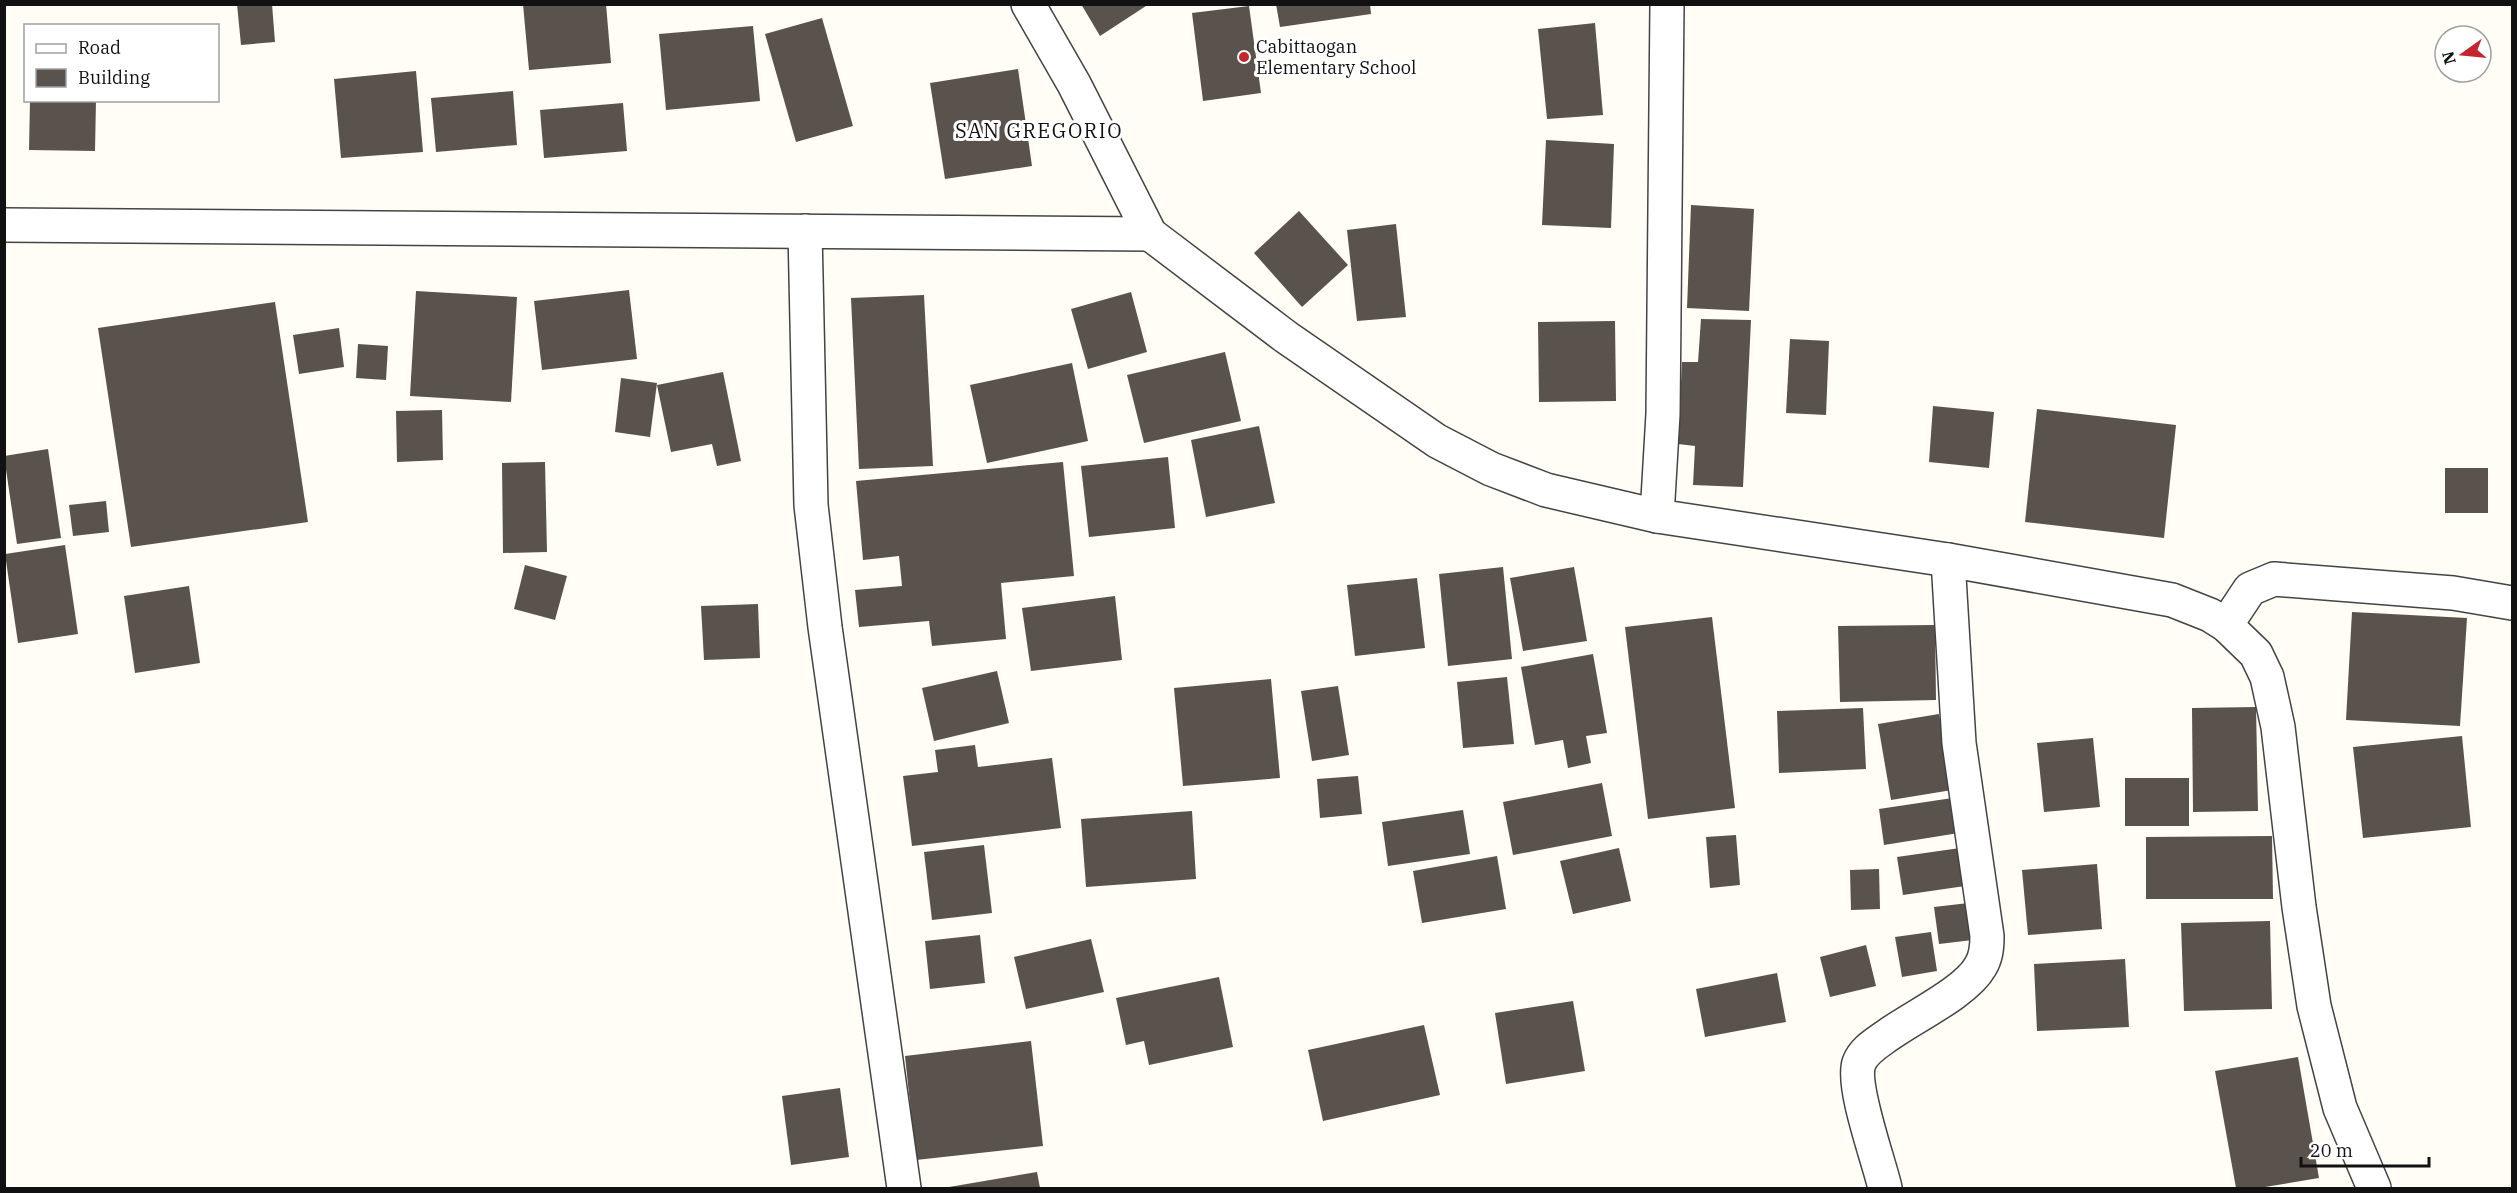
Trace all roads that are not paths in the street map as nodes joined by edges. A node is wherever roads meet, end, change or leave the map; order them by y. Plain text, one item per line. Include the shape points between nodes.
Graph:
1 (1028, 4) edge
2 (1667, 4) edge
3 (4, 225) edge
4 (805, 231) junction
5 (1150, 234) junction
6 (1657, 516) junction
7 (1948, 560) junction
8 (2512, 603) edge
9 (2226, 625) junction
10 (904, 1188) edge
11 (1885, 1188) edge
12 (2373, 1188) edge

1 - 5 street via 1074,84
2 - 6 street via 1663,414
3 - 4 street
4 - 5 street
4 - 10 street via 811,505
5 - 6 street via 1286,337 1437,441 1491,469 1546,490
6 - 7 street
7 - 9 street via 2172,600
7 - 11 street via 1959,743 1987,952 1982,966 1964,986 1868,1048 1859,1064 1860,1093
8 - 9 street via 2453,593 2274,579 2250,589
9 - 12 street via 2256,654 2267,677 2278,727 2314,1006 2340,1108

